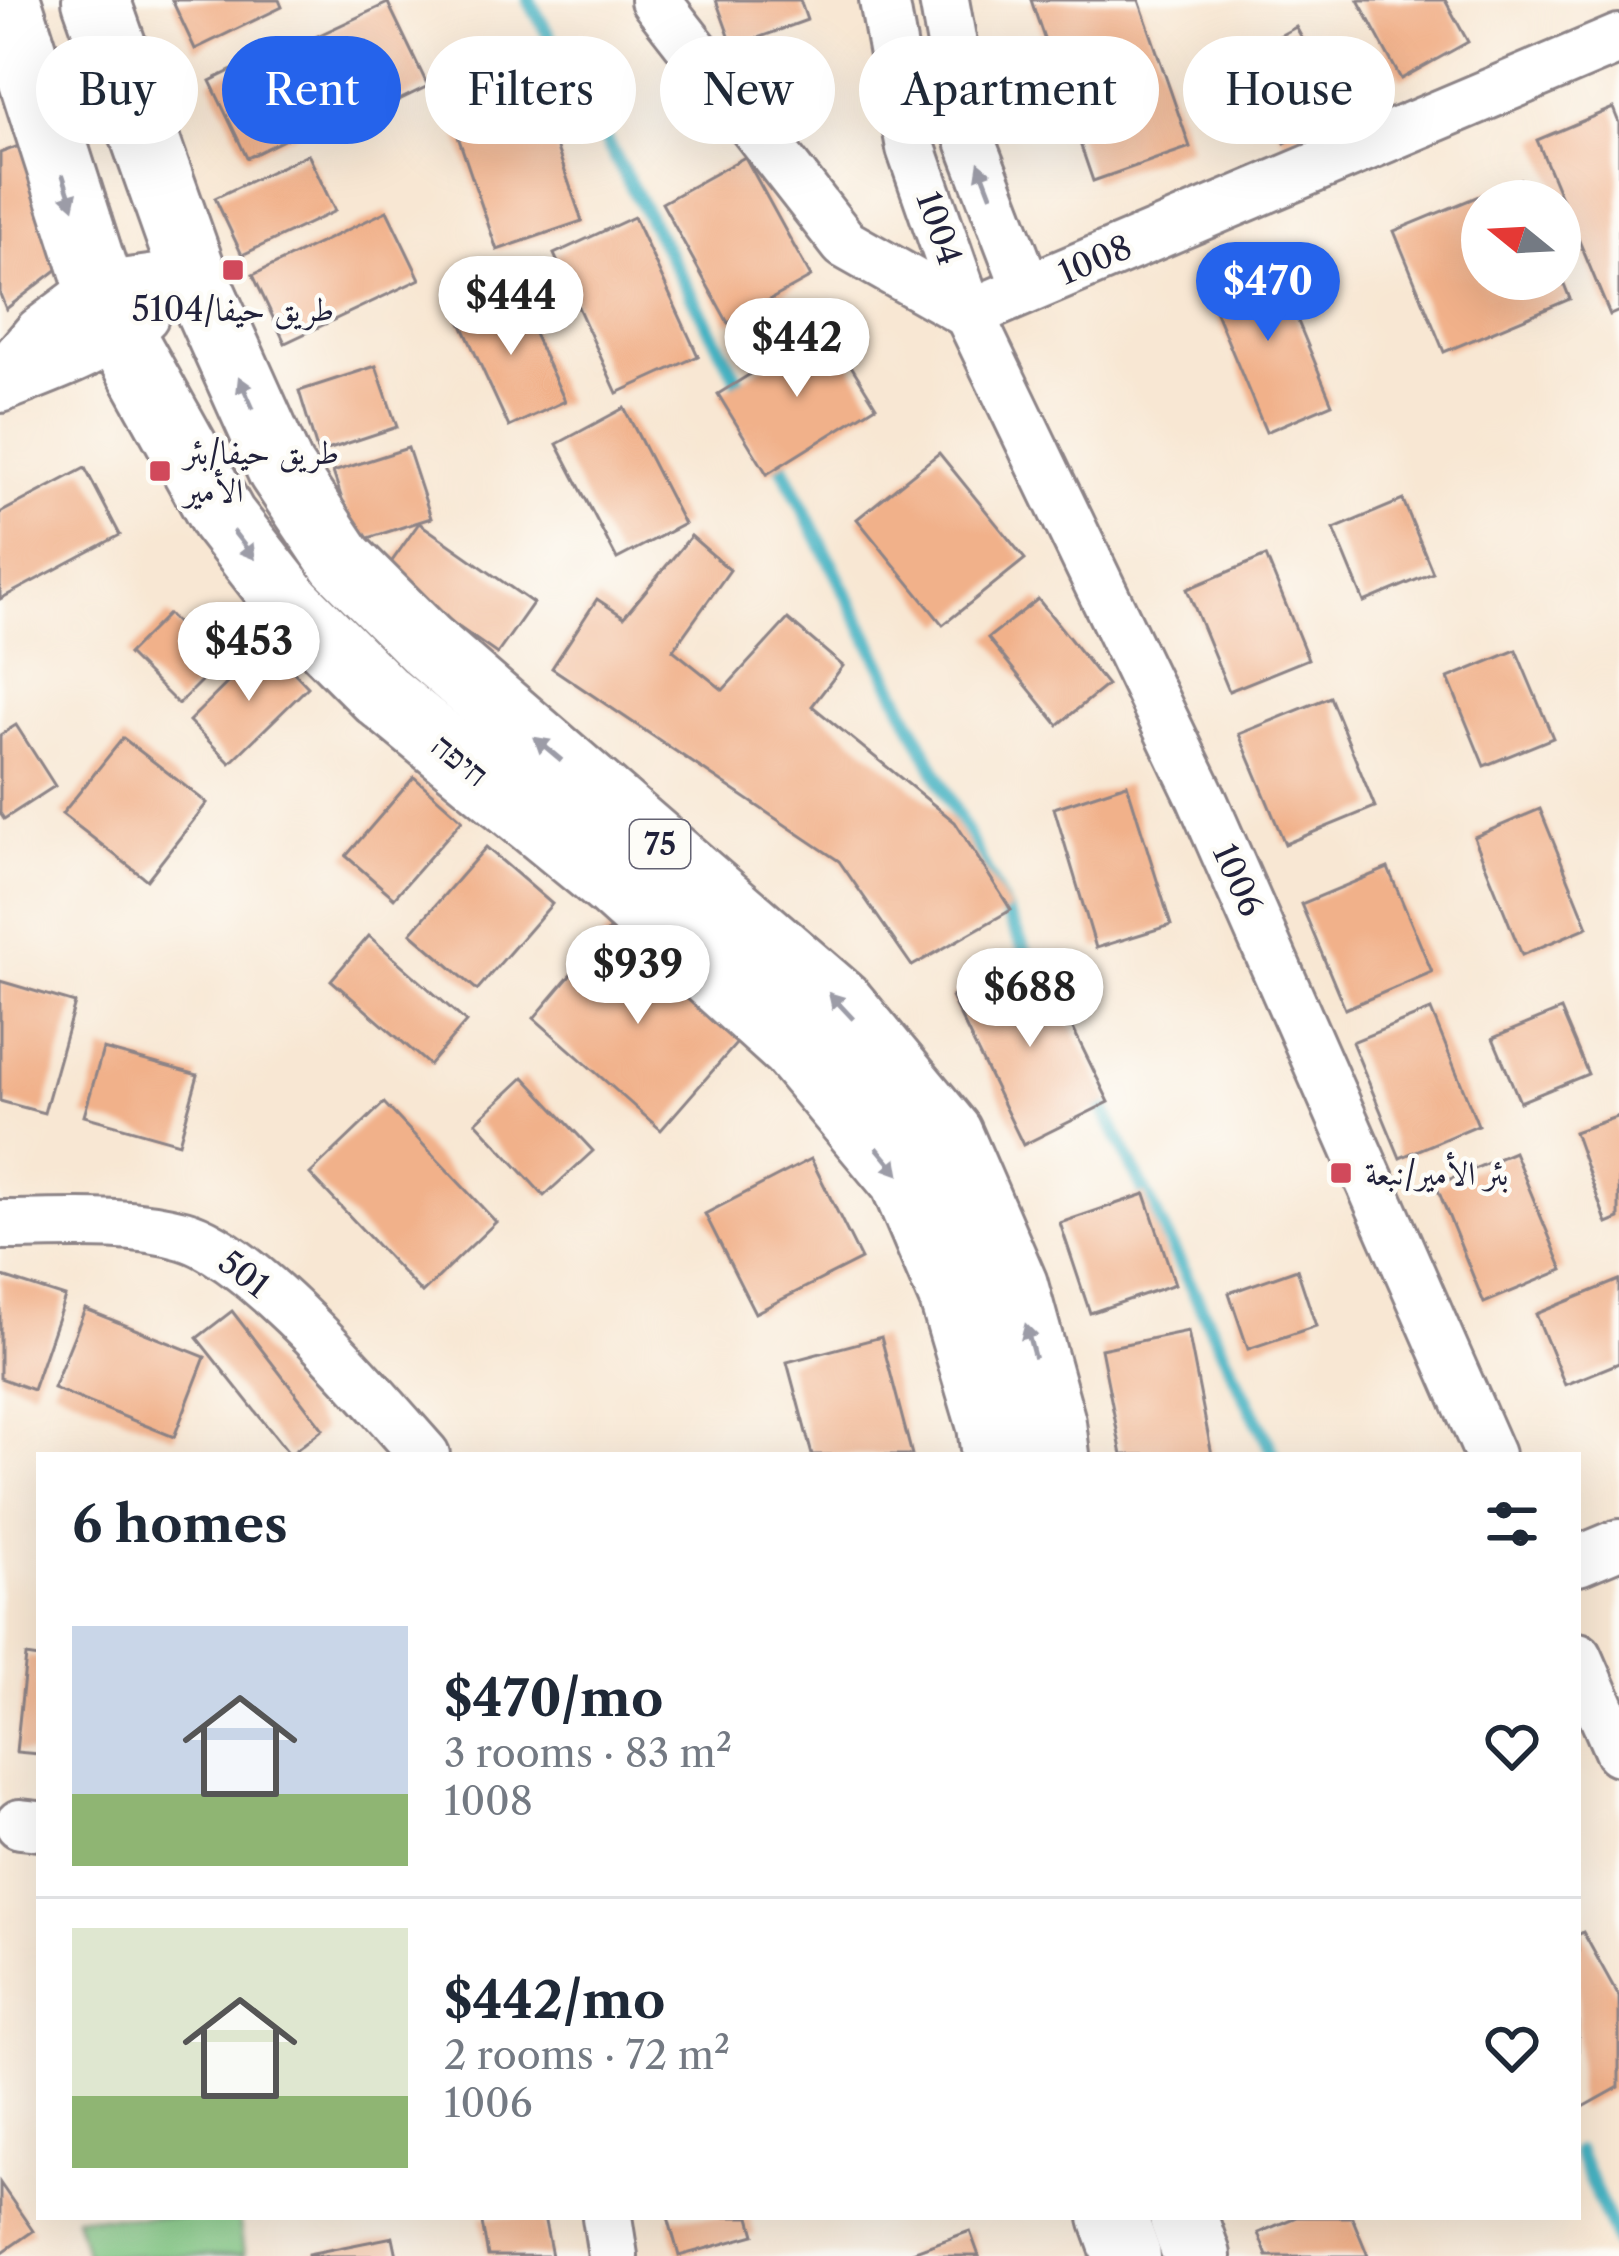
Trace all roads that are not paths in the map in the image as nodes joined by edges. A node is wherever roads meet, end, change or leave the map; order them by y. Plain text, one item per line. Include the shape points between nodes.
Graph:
1 (7, 0) edge
2 (96, 0) edge
3 (655, 0) edge
4 (884, 0) edge
5 (944, 0) edge
6 (1619, 38) edge
7 (193, 274) junction
8 (1027, 289) junction
9 (110, 311) junction
10 (969, 314) junction
11 (0, 378) edge
12 (0, 388) edge
13 (0, 1225) edge
14 (422, 1452) edge
15 (995, 1452) edge
16 (1056, 1452) edge
17 (1489, 1452) edge
18 (1619, 1544) edge
19 (1581, 1560) edge
20 (1581, 1664) edge
21 (1619, 1751) edge
22 (608, 2220) edge
23 (1114, 2220) edge
24 (1184, 2220) edge
25 (613, 2256) edge
26 (1127, 2256) edge
27 (1197, 2256) edge

1 -> 9 highway, חיפה / 75
2 - 7 highway, חיפה / 75
3 - 10 street via 845,244
4 - 10 street, 1004 via 911,148
8 -> 5 street, 1004 via 969,138
6 - 8 street, 1008
7 - 9 street
16 -> 7 highway, חיפה / 75 via 1014,1285 950,1136 840,1003 425,644 340,560 281,470
8 - 10 street, 1008
9 - 11 street via 38,332
9 - 12 street
9 -> 15 highway, חיפה / 75 via 223,518 290,604 381,695 615,887 793,1048 903,1180 953,1298
10 - 17 street, 1006 via 1201,797
13 - 14 street, 501 via 187,1235 245,1267
18 - 19 street
20 - 21 street
22 - 25 street
23 - 26 highway
24 - 27 highway

